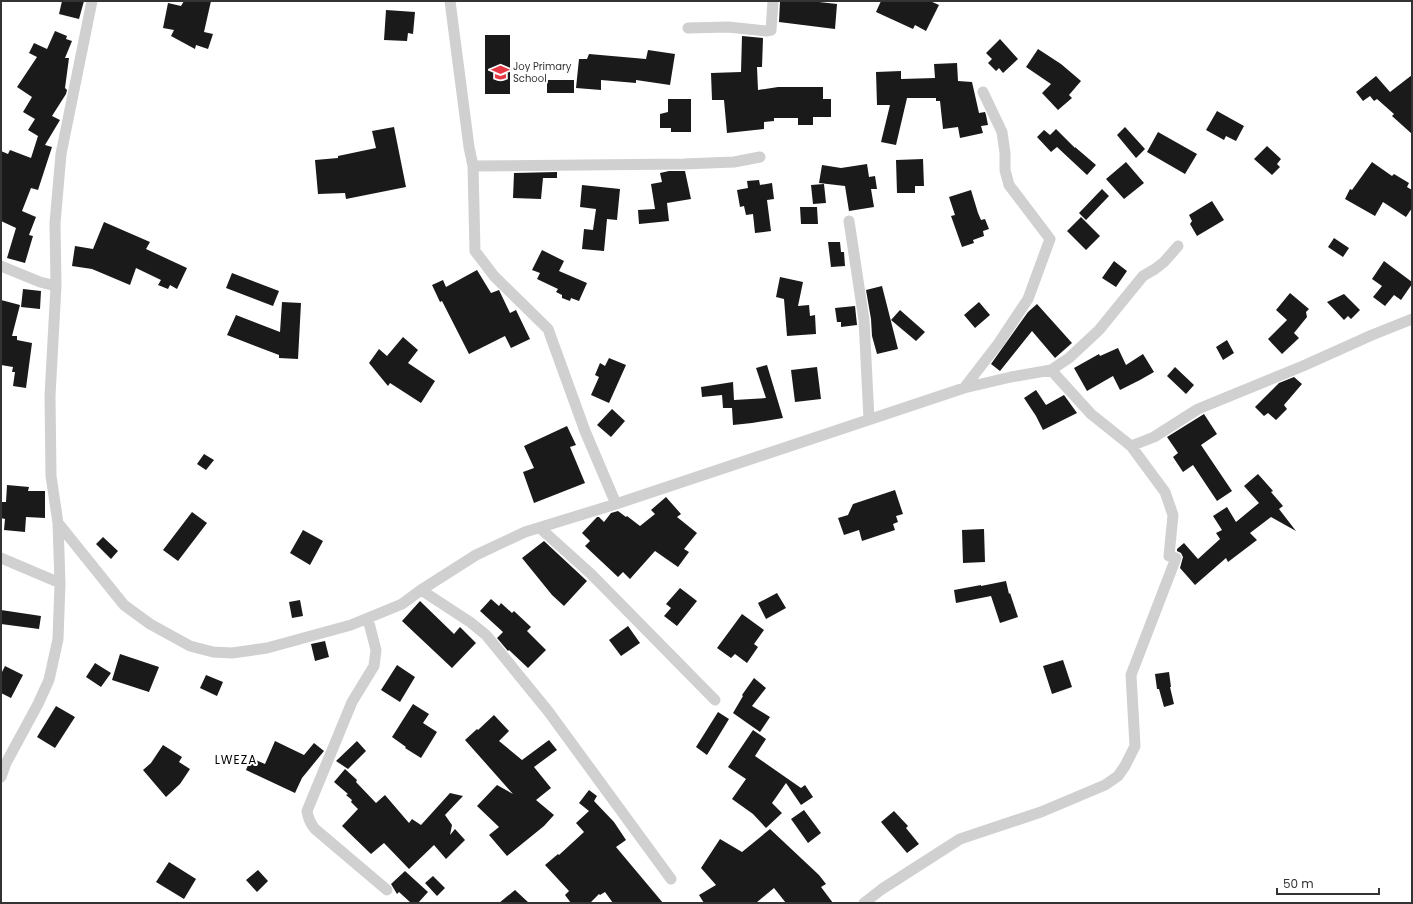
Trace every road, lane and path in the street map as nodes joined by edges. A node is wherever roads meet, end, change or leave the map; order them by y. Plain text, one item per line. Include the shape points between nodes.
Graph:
1 (92, 1) edge
2 (450, 1) edge
3 (773, 1) edge
4 (688, 28) dead end
5 (983, 92) dead end
6 (760, 157) dead end
7 (474, 166) junction
8 (849, 221) dead end
9 (1178, 246) dead end
10 (1, 266) edge
11 (56, 286) junction
12 (1412, 318) edge
13 (1051, 370) junction
14 (964, 388) junction
15 (869, 419) junction
16 (1131, 446) junction
17 (616, 504) junction
18 (58, 523) junction
19 (540, 528) junction
20 (1, 558) edge
21 (60, 583) junction
22 (421, 590) junction
23 (368, 618) junction
24 (715, 700) dead end
25 (1, 777) edge
26 (671, 879) dead end
27 (387, 890) dead end
28 (864, 903) edge

1 - 11 street via 61,154 55,223
2 - 7 street via 469,147
3 - 4 street via 771,30
5 - 14 street via 1002,132 1005,170 1009,185 1050,239 1028,299
6 - 7 street via 734,162 684,164
7 - 17 street via 475,251 494,276 548,329 585,431
8 - 15 street via 864,320
9 - 13 street via 1164,262 1143,276 1099,330 1069,358
10 - 11 street
11 - 18 street via 50,403 51,476
12 - 16 street via 1198,409 1154,437
13 - 14 street
13 - 16 street via 1091,414
14 - 15 street
15 - 17 street
16 - 28 street via 1165,492 1173,515 1169,556 1176,558 1131,675 1136,746 1125,766 1118,776 1105,785 1041,812 960,839
17 - 19 street
18 - 21 street
18 - 23 street via 124,605 150,624 190,646 203,650 232,653 267,648
19 - 22 street via 525,532 476,556
19 - 24 street via 597,580
20 - 21 street
21 - 25 street via 58,639 48,680
22 - 23 street via 402,604
22 - 26 street via 486,635 548,711
23 - 27 street via 376,650 374,666 352,702 307,812 309,822 315,829

